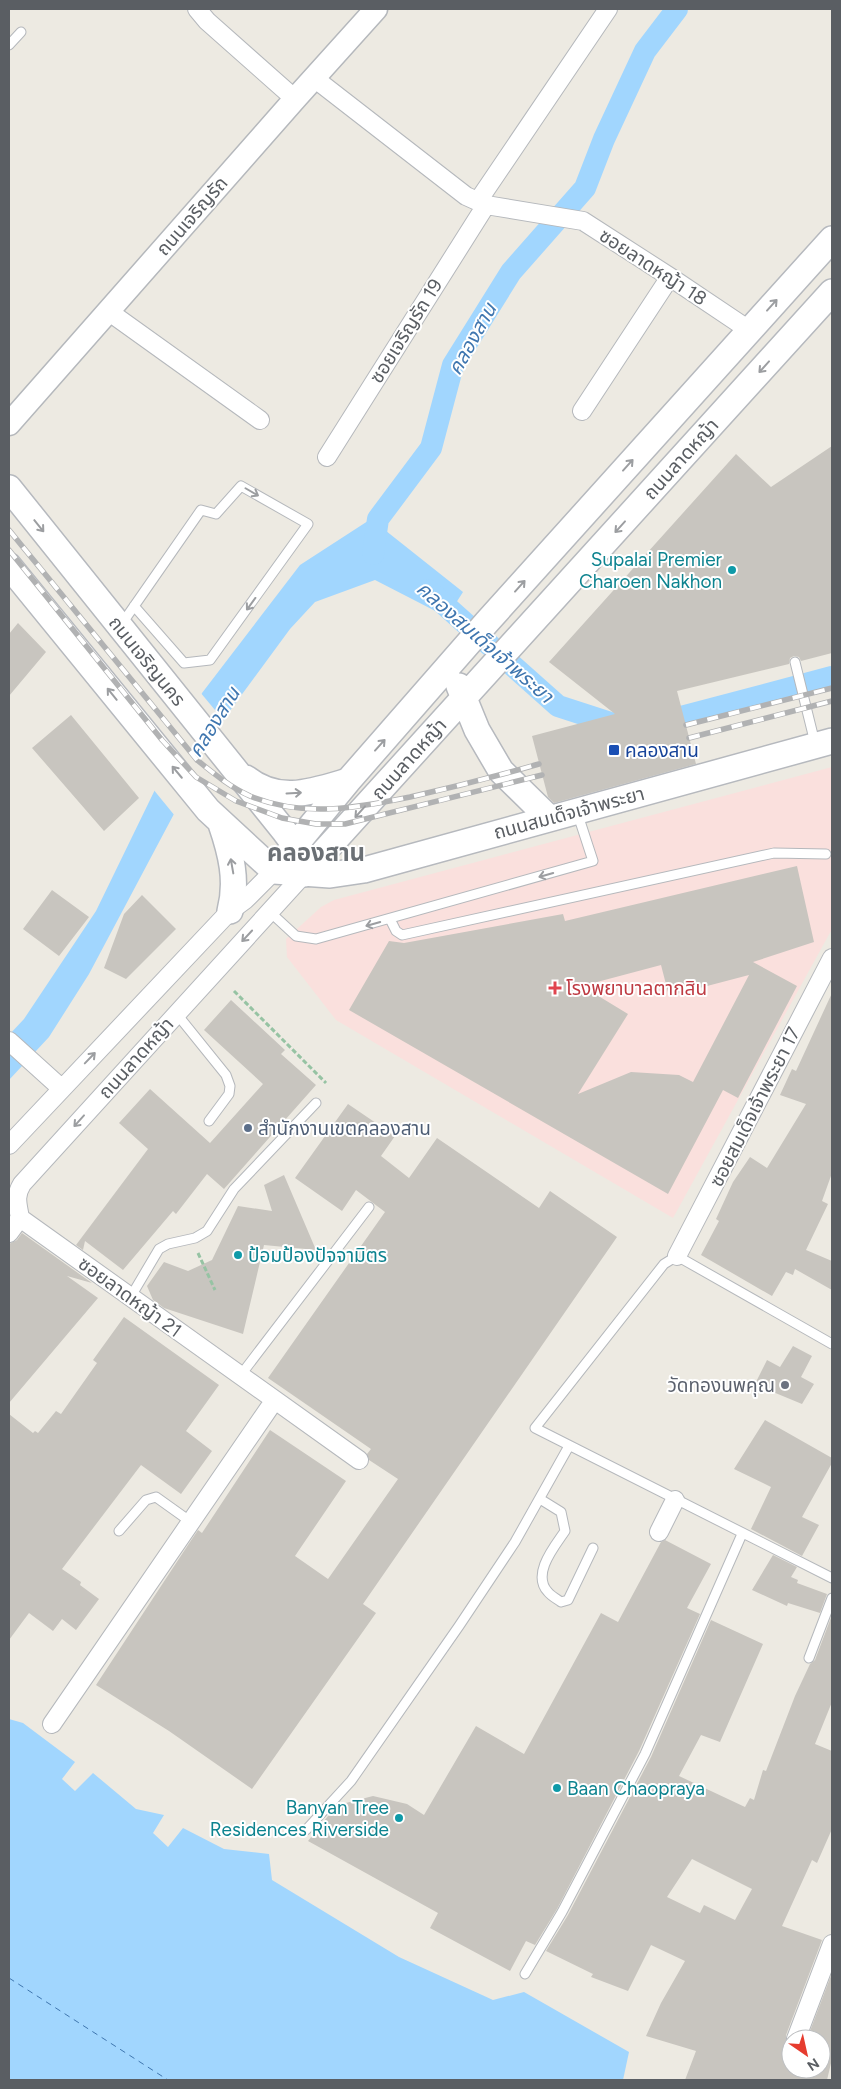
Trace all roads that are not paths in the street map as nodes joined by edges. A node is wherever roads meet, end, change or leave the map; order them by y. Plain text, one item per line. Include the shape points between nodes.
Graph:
1 (197, 9) edge
2 (376, 9) edge
3 (608, 9) edge
4 (21, 32) dead end
5 (9, 45) edge
6 (314, 78) junction
7 (295, 99) junction
8 (482, 203) junction
9 (832, 239) edge
10 (670, 277) junction
11 (832, 292) edge
12 (108, 311) junction
13 (749, 330) junction
14 (582, 411) dead end
15 (260, 420) dead end
16 (9, 424) edge
17 (327, 457) dead end
18 (9, 488) edge
19 (9, 566) edge
20 (134, 606) junction
21 (120, 627) junction
22 (795, 662) dead end
23 (450, 666) junction
24 (464, 699) junction
25 (824, 744) edge
26 (233, 767) junction
27 (348, 782) junction
28 (577, 811) junction
29 (214, 816) junction
30 (549, 818) junction
31 (294, 844) junction
32 (826, 854) dead end
33 (274, 871) junction
34 (304, 874) junction
35 (230, 911) junction
36 (270, 912) junction
37 (390, 919) junction
38 (832, 958) edge
39 (176, 1013) junction
40 (9, 1041) edge
41 (61, 1088) junction
42 (316, 1103) dead end
43 (209, 1120) dead end
44 (9, 1145) edge
45 (369, 1207) dead end
46 (20, 1218) junction
47 (9, 1233) edge
48 (677, 1256) junction
49 (130, 1298) junction
50 (832, 1344) edge
51 (240, 1376) junction
52 (274, 1401) junction
53 (569, 1446) junction
54 (358, 1460) dead end
55 (540, 1498) junction
56 (675, 1500) junction
57 (191, 1522) junction
58 (119, 1531) dead end
59 (659, 1532) dead end
60 (742, 1534) junction
61 (593, 1548) dead end
62 (832, 1578) edge
63 (832, 1598) edge
64 (809, 1658) dead end
65 (52, 1724) dead end
66 (306, 1830) dead end
67 (832, 1944) edge
68 (525, 1974) dead end
69 (800, 2029) edge

1 - 7 street
2 - 6 street, ถนนเจริญรัถ
3 - 8 street, ซอยเจริญรัถ 19
4 - 5 lane
6 - 7 street, ถนนเจริญรัถ
6 - 8 street via 466,196
7 - 12 street, ถนนเจริญรัถ
8 - 10 street, ซอยลาดหญ้า 18 via 583,221
8 - 17 street, ซอยเจริญรัถ 19
13 -> 9 main road, ถนนลาดหญ้า
10 - 13 street, ซอยลาดหญ้า 18
10 - 14 street
11 -> 24 main road, ถนนลาดหญ้า
12 - 15 street
12 - 16 street, ถนนเจริญรัถ
23 -> 13 main road, ถนนลาดหญ้า
18 -> 21 main road, ถนนเจริญนคร
29 -> 19 main road
20 -> 20 lane via 201,510 216,514 241,486 308,524 210,660 184,663
20 - 21 lane
21 - 26 main road, ถนนเจริญนคร
22 - 25 lane via 805,702
23 - 24 main road
27 -> 23 main road, ถนนลาดหญ้า
24 - 30 main road via 476,730 501,771
24 -> 34 main road, ถนนลาดหญ้า
25 - 28 main road, ถนนสมเด็จเจ้าพระยา
26 -> 27 main road via 256,786 276,793 306,792
26 - 31 main road, ถนนเจริญนคร
27 - 31 main road, ถนนลาดหญ้า
28 - 30 main road, ถนนสมเด็จเจ้าพระยา
28 -> 37 lane via 593,861
29 - 33 main road
35 -> 29 main road via 235,894 234,876 229,848
30 - 34 main road, ถนนสมเด็จเจ้าพระยา via 364,870 330,875
31 - 33 main road, ถนนลาดหญ้า
31 - 34 main road, ถนนเจริญนคร
32 - 37 lane via 774,853 402,935
33 - 34 main road
33 - 35 street, ถนนลาดหญ้า
34 - 36 street, ถนนลาดหญ้า
41 -> 35 street, ถนนลาดหญ้า
37 -> 36 lane via 316,939 296,936
36 -> 39 street, ถนนลาดหญ้า
38 - 48 street, ซอยสมเด็จเจ้าพระยา 17
39 - 43 lane via 226,1076 230,1086 229,1094
39 -> 46 street, ถนนลาดหญ้า via 22,1184 17,1191 16,1202
40 - 41 street
41 - 44 street, ถนนลาดหญ้า
42 - 49 lane via 234,1188 207,1231 159,1249
45 - 51 lane
46 - 47 street
46 - 49 street, ซอยลาดหญ้า 21
48 - 50 lane
48 - 53 lane via 664,1264 535,1428
49 - 51 street, ซอยลาดหญ้า 21
51 - 52 street, ซอยลาดหญ้า 21
52 - 54 street, ซอยลาดหญ้า 21
52 - 57 street
53 - 55 lane
53 - 56 lane
55 - 61 lane via 561,1512 565,1531 544,1567 546,1591 561,1602 568,1600
55 - 66 lane via 516,1542 351,1781
56 - 59 street
56 - 60 lane
57 - 58 lane via 156,1497 146,1500
57 - 65 street
60 - 62 lane
60 - 68 lane via 645,1754 562,1912
63 - 64 lane
67 - 69 street

